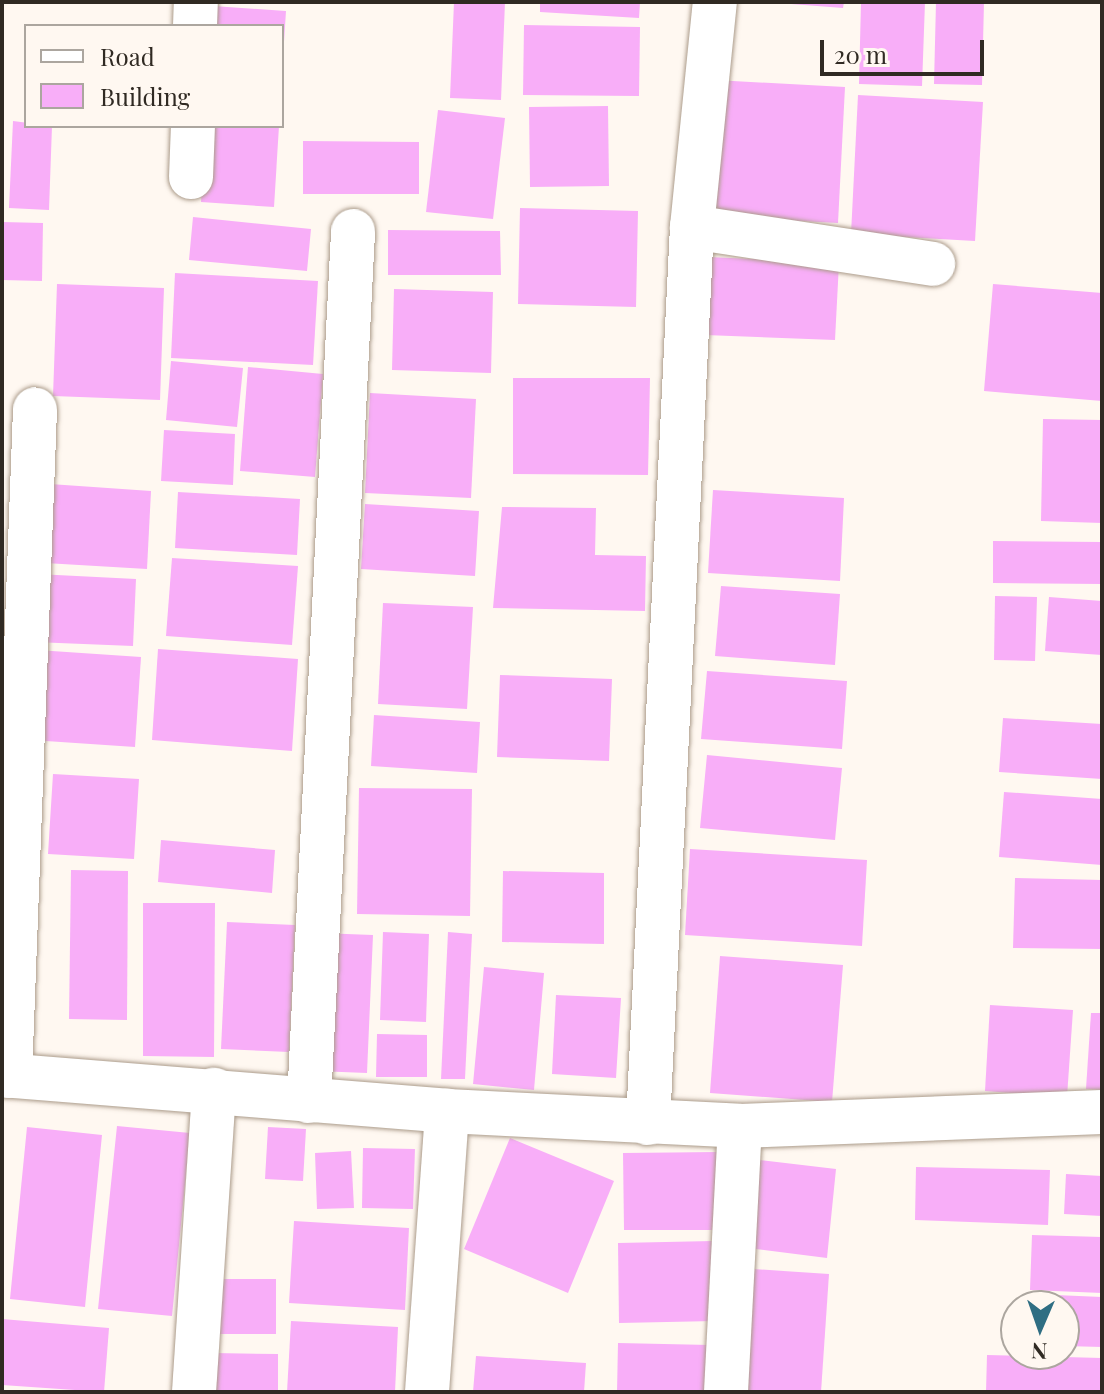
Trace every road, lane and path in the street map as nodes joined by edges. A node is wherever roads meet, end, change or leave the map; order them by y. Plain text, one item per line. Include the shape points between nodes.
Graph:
1 (196, 2) edge
2 (715, 2) edge
3 (195, 24) edge
4 (193, 128) edge
5 (191, 177) dead end
6 (692, 227) junction
7 (353, 231) dead end
8 (933, 264) dead end
9 (35, 409) dead end
10 (6, 1076) edge
11 (214, 1090) junction
12 (309, 1101) junction
13 (447, 1111) junction
14 (1102, 1112) edge
15 (648, 1123) junction
16 (740, 1126) junction
17 (194, 1392) edge
18 (427, 1392) edge
19 (726, 1392) edge

1 - 3 street
2 - 6 street
4 - 5 street
6 - 8 street
6 - 15 street
7 - 12 street
9 - 10 street
10 - 11 street
11 - 12 street
11 - 17 street
12 - 13 street
13 - 15 street
13 - 18 street
14 - 16 street
15 - 16 street
16 - 19 street

